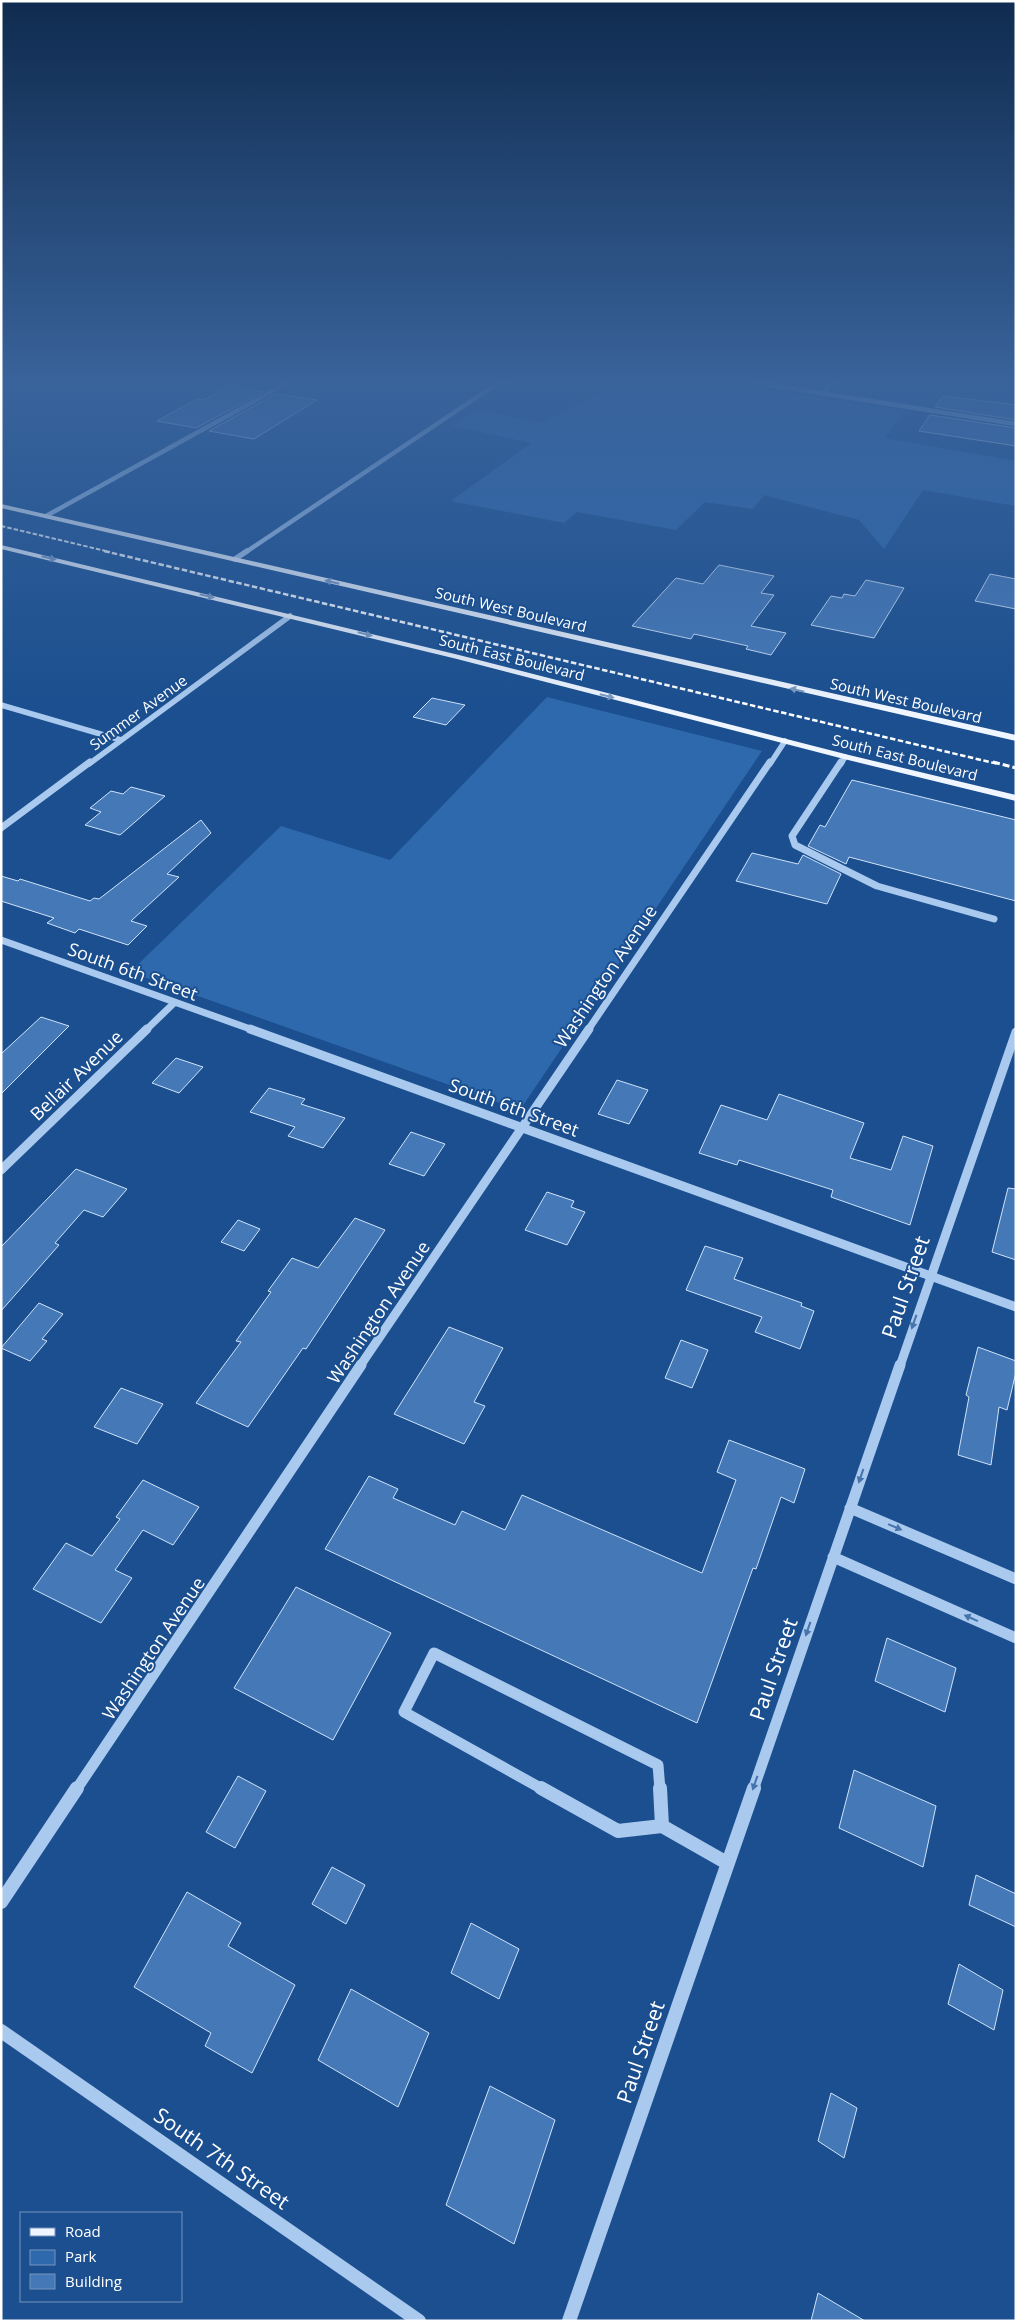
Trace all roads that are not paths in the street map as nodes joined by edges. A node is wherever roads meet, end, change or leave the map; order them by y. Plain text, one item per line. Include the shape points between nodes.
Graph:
1 (91, 491) edge
2 (337, 491) edge
3 (1, 506) edge
4 (46, 516) junction
5 (1, 546) edge
6 (235, 560) junction
7 (290, 616) junction
8 (1, 706) edge
9 (1016, 738) edge
10 (121, 740) junction
11 (785, 741) junction
12 (845, 757) junction
13 (1016, 798) edge
14 (1, 828) edge
15 (994, 919) dead end
16 (1, 940) edge
17 (174, 1004) junction
18 (1016, 1032) edge
19 (1014, 1043) edge
20 (523, 1127) junction
21 (1, 1170) edge
22 (930, 1276) junction
23 (1016, 1307) edge
24 (850, 1508) junction
25 (833, 1557) junction
26 (1016, 1579) edge
27 (1016, 1638) edge
28 (662, 1826) junction
29 (727, 1863) junction
30 (1, 1902) edge
31 (1, 2031) edge
32 (419, 2321) edge
33 (569, 2321) edge

1 - 4 street
2 - 6 street
3 - 4 main road, South West Boulevard
4 - 6 main road, South West Boulevard
5 -> 7 main road, South East Boulevard
9 -> 6 main road, South West Boulevard
7 - 10 street, Summer Avenue
7 -> 11 main road, South East Boulevard
8 - 10 street
10 - 14 street, Summer Avenue
11 - 12 main road, South East Boulevard
11 - 20 street, Washington Avenue
12 - 13 main road, South East Boulevard
12 - 15 street via 792,836 795,845 877,886
16 - 17 street, South 6th Street
17 - 20 street, South 6th Street
17 - 21 street, Bellair Avenue
18 - 19 street, Paul Street
19 - 22 street, Paul Street
20 - 22 street, South 6th Street
20 - 30 street, Washington Avenue
22 - 23 street, South 6th Street
22 -> 24 street, Paul Street
24 - 25 street, Paul Street
24 -> 26 street
27 -> 25 street
25 -> 29 street, Paul Street
28 - 28 street via 658,1765 434,1653 404,1712 618,1831
28 - 29 street
29 - 33 street, Paul Street
31 - 32 street, South 7th Street

